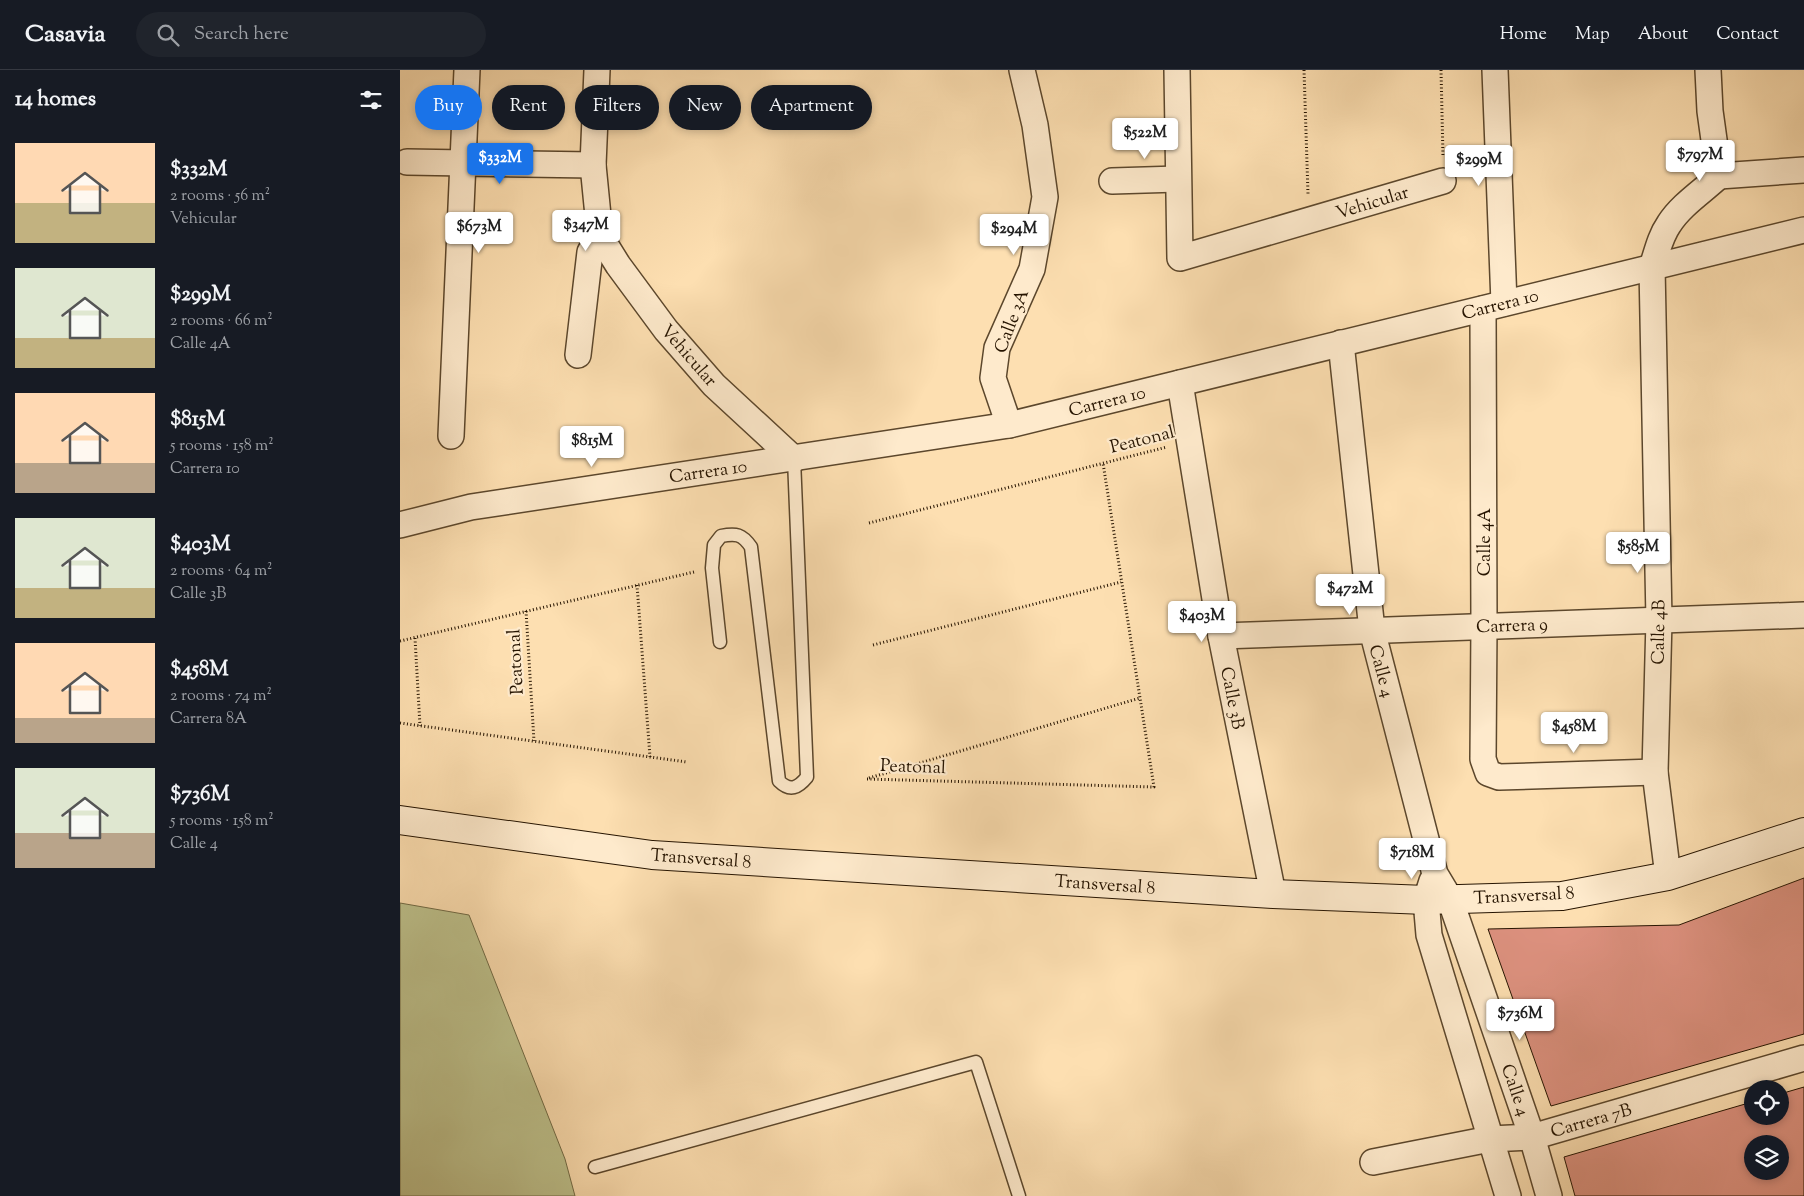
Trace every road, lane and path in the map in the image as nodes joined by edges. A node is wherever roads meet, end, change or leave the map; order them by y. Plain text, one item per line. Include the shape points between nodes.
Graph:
1 (467, 70) edge
2 (597, 70) edge
3 (1022, 70) edge
4 (1177, 70) edge
5 (1304, 70) edge
6 (1441, 70) edge
7 (1495, 70) edge
8 (1708, 70) edge
9 (407, 162) dead end
10 (463, 164) junction
11 (593, 165) junction
12 (1804, 170) edge
13 (1719, 176) junction
14 (1178, 179) junction
15 (1443, 180) joint
16 (1112, 181) dead end
17 (1309, 220) junction
18 (1804, 230) edge
19 (600, 236) junction
20 (1652, 267) junction
21 (1493, 306) junction
22 (1341, 343) junction
23 (578, 355) dead end
24 (1180, 383) junction
25 (1008, 424) junction
26 (451, 436) dead end
27 (1189, 441) junction
28 (794, 459) junction
29 (1103, 464) junction
30 (868, 523) dead end
31 (400, 524) edge
32 (712, 568) junction
33 (1121, 582) junction
34 (636, 585) junction
35 (526, 611) junction
36 (1804, 615) edge
37 (1659, 620) junction
38 (1484, 625) junction
39 (1372, 630) junction
40 (1220, 636) junction
41 (415, 638) junction
42 (400, 641) edge
43 (720, 642) dead end
44 (873, 645) dead end
45 (1140, 698) junction
46 (400, 723) edge
47 (420, 726) junction
48 (534, 741) junction
49 (650, 757) junction
50 (687, 762) dead end
51 (1655, 772) junction
52 (400, 820) edge
53 (1804, 832) edge
54 (1668, 876) junction
55 (1273, 894) junction
56 (1438, 899) junction
57 (1804, 1058) edge
58 (1532, 1137) junction
59 (1490, 1139) junction
60 (1373, 1162) dead end
61 (595, 1167) dead end
62 (1019, 1196) edge
63 (1508, 1196) edge
64 (1549, 1196) edge

1 - 10 street
2 - 11 street, Vehicular
3 - 25 street, Calle 3A via 1035,125 1045,197 1032,269 997,348 993,378
4 - 14 street, Vehicular
5 - 17 path, Vehicular
6 - 15 path
7 - 21 street, Calle 4A
8 - 13 street
9 - 10 street
10 - 11 street
10 - 26 street
11 - 19 street, Vehicular
12 - 13 street
13 - 20 street, Calle 4B via 1669,223
14 - 16 street
14 - 17 street, Vehicular via 1180,258
15 - 17 street, Vehicular
18 - 20 street, Carrera 10
19 - 23 street via 590,252
19 - 28 street, Vehicular via 656,316 708,378
20 - 21 street, Carrera 10
20 - 37 street, Calle 4B
21 - 22 street, Carrera 10
21 - 38 street, Calle 4A
22 - 24 street, Carrera 10
22 - 39 street, Calle 4
24 - 25 street, Carrera 10
24 - 27 street, Calle 3B
25 - 28 street, Carrera 10
27 - 29 path, Peatonal
27 - 40 street, Calle 3B
28 - 31 street, Carrera 10 via 471,507
28 - 32 lane via 807,777 794,788 784,787 778,781 751,547 744,537 721,536 714,545
29 - 30 path, Peatonal
29 - 33 path, Peatonal
32 - 34 path, Peatonal
32 - 43 lane
33 - 44 path
33 - 45 path, Peatonal
34 - 35 path, Peatonal
34 - 49 path
35 - 41 path, Peatonal
35 - 48 path, Peatonal
36 - 37 street, Carrera 9
37 - 38 street, Carrera 9
37 - 51 street, Calle 4B
38 - 39 street, Carrera 9
38 - 51 street, Calle 4A via 1483,759 1488,773 1499,776
39 - 40 street, Carrera 9
39 - 56 street, Calle 4 via 1435,874
40 - 55 street, Calle 3B
41 - 42 path, Peatonal
41 - 47 path
45 - 45 path, Peatonal via 1121,704 867,779 1154,787
46 - 47 path
47 - 48 path
48 - 49 path
49 - 50 path
51 - 54 street, Calle 4B
52 - 55 street, Transversal 8 via 652,855
53 - 54 street, Transversal 8
54 - 56 street, Transversal 8 via 1562,896
55 - 56 street, Transversal 8
56 - 58 street, Calle 4
56 - 59 street, Calle 4 via 1429,935
57 - 58 street, Carrera 7B
58 - 59 street, Carrera 7B
58 - 64 street, Calle 4
59 - 60 street, Carrera 7B
59 - 63 street, Calle 4
61 - 62 lane via 976,1062

